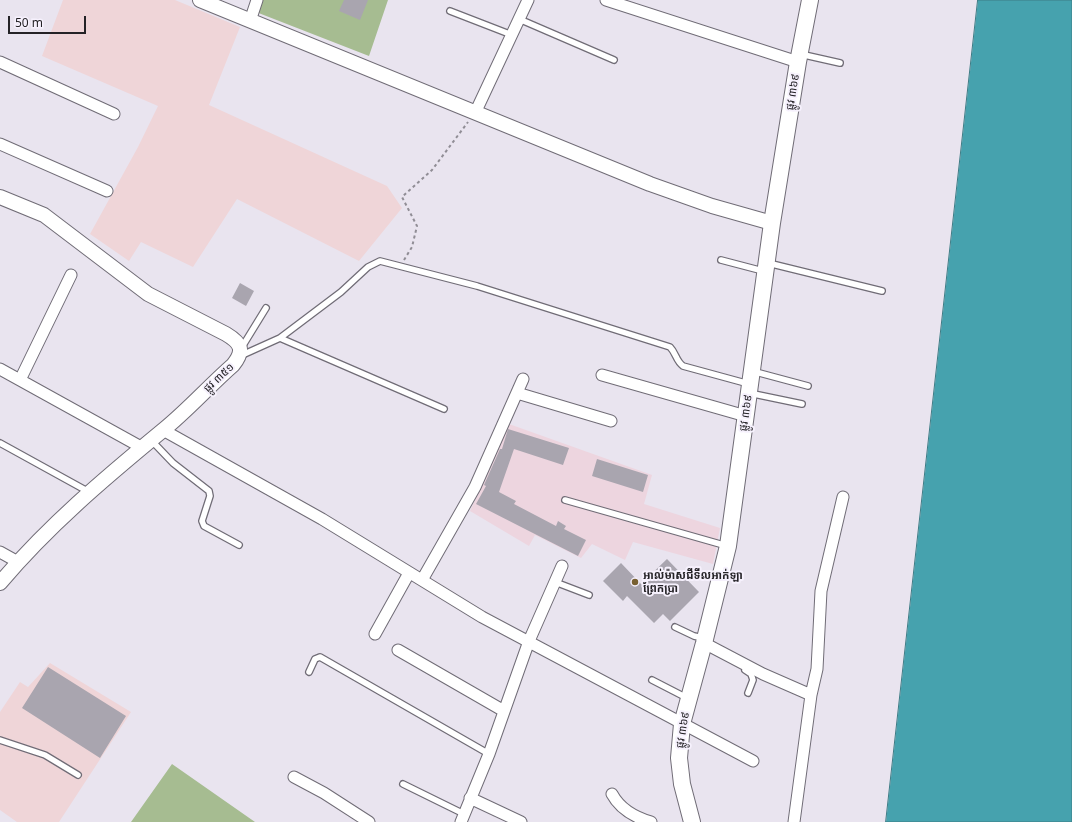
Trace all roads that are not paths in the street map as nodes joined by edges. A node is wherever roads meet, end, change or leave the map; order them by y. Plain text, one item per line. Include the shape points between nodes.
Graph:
1 (200, 0) edge
2 (257, 0) edge
3 (528, 0) edge
4 (606, 0) edge
5 (810, 0) edge
6 (450, 11) dead end
7 (519, 19) junction
8 (250, 20) junction
9 (512, 35) junction
10 (799, 58) junction
11 (614, 60) dead end
12 (0, 62) edge
13 (840, 63) dead end
14 (476, 112) junction
15 (114, 114) dead end
16 (0, 144) edge
17 (107, 191) dead end
18 (0, 198) edge
19 (772, 224) junction
20 (720, 260) dead end
21 (766, 267) junction
22 (71, 274) dead end
23 (882, 291) dead end
24 (266, 308) dead end
25 (280, 338) junction
26 (240, 352) junction
27 (0, 369) edge
28 (602, 375) dead end
29 (523, 379) dead end
30 (20, 380) junction
31 (750, 383) junction
32 (808, 386) dead end
33 (517, 394) junction
34 (802, 404) dead end
35 (444, 408) dead end
36 (746, 416) junction
37 (611, 421) dead end
38 (163, 430) junction
39 (0, 443) edge
40 (146, 444) junction
41 (89, 492) junction
42 (843, 497) dead end
43 (565, 500) dead end
44 (239, 544) dead end
45 (728, 546) junction
46 (0, 552) edge
47 (18, 562) junction
48 (562, 566) dead end
49 (409, 573) junction
50 (422, 580) junction
51 (555, 582) junction
52 (0, 583) edge
53 (589, 595) dead end
54 (675, 627) dead end
55 (375, 634) dead end
56 (529, 641) junction
57 (704, 643) junction
58 (398, 650) dead end
59 (309, 672) dead end
60 (652, 680) dead end
61 (748, 693) dead end
62 (810, 695) junction
63 (689, 699) junction
64 (504, 711) junction
65 (682, 724) junction
66 (0, 740) edge
67 (488, 754) junction
68 (753, 761) dead end
69 (78, 775) dead end
70 (294, 777) dead end
71 (403, 784) dead end
72 (612, 794) dead end
73 (470, 798) junction
74 (463, 818) edge
75 (369, 822) edge
76 (521, 822) edge
77 (651, 822) edge
78 (692, 822) edge
79 (794, 822) edge

1 - 8 street
2 - 8 street
3 - 7 street
4 - 10 street
5 - 10 main road, ផ្លូវ ៣៦៩
6 - 9 lane
7 - 9 street
7 - 11 lane
8 - 14 street
9 - 14 street
10 - 13 lane
10 - 19 main road, ផ្លូវ ៣៦៩
12 - 15 street
14 - 19 street via 650,184
16 - 17 street
18 - 26 street via 44,215 148,294 235,340
19 - 21 main road, ផ្លូវ ៣៦៩
20 - 21 lane
21 - 23 lane
21 - 31 main road, ផ្លូវ ៣៦៩
22 - 30 street
24 - 26 lane
25 - 26 lane
25 - 31 lane via 341,292 368,267 380,261 477,286 670,347 683,366
25 - 35 lane
26 - 38 street, ផ្លូវ ៣៥១ via 233,365
27 - 30 street
28 - 36 street
29 - 33 street
30 - 40 street
31 - 32 lane
31 - 34 lane
31 - 36 main road, ផ្លូវ ៣៦៩
33 - 37 street
33 - 50 street via 475,487
36 - 45 main road, ផ្លូវ ៣៦៩
38 - 40 street, ផ្លូវ ៣៥១
38 - 49 street via 322,519
39 - 41 lane
40 - 41 street, ផ្លូវ ៣៥១
40 - 44 lane via 209,491 210,496 202,521 204,526
41 - 47 street, ផ្លូវ ៣៥១
42 - 62 street via 821,591 817,669
43 - 45 lane
45 - 57 main road, ផ្លូវ ៣៦៩
46 - 47 street
47 - 52 street, ផ្លូវ ៣៥១
48 - 51 street
49 - 50 street
49 - 55 street
50 - 56 street via 482,617
51 - 53 lane
51 - 56 street
54 - 57 lane
56 - 64 street
56 - 65 street
57 - 61 lane via 751,674 754,680
57 - 62 street
57 - 63 main road, ផ្លូវ ៣៦៩
58 - 64 street
59 - 67 lane via 316,659 320,657
60 - 63 lane
62 - 79 street
63 - 65 main road, ផ្លូវ ៣៦៩
64 - 67 street
65 - 68 street
65 - 78 main road, ផ្លូវ ៣៦៩ via 679,758 682,784
66 - 69 lane via 45,755
67 - 73 street
70 - 75 street
71 - 74 lane
72 - 77 street via 624,809 640,819
73 - 74 street
73 - 76 street

